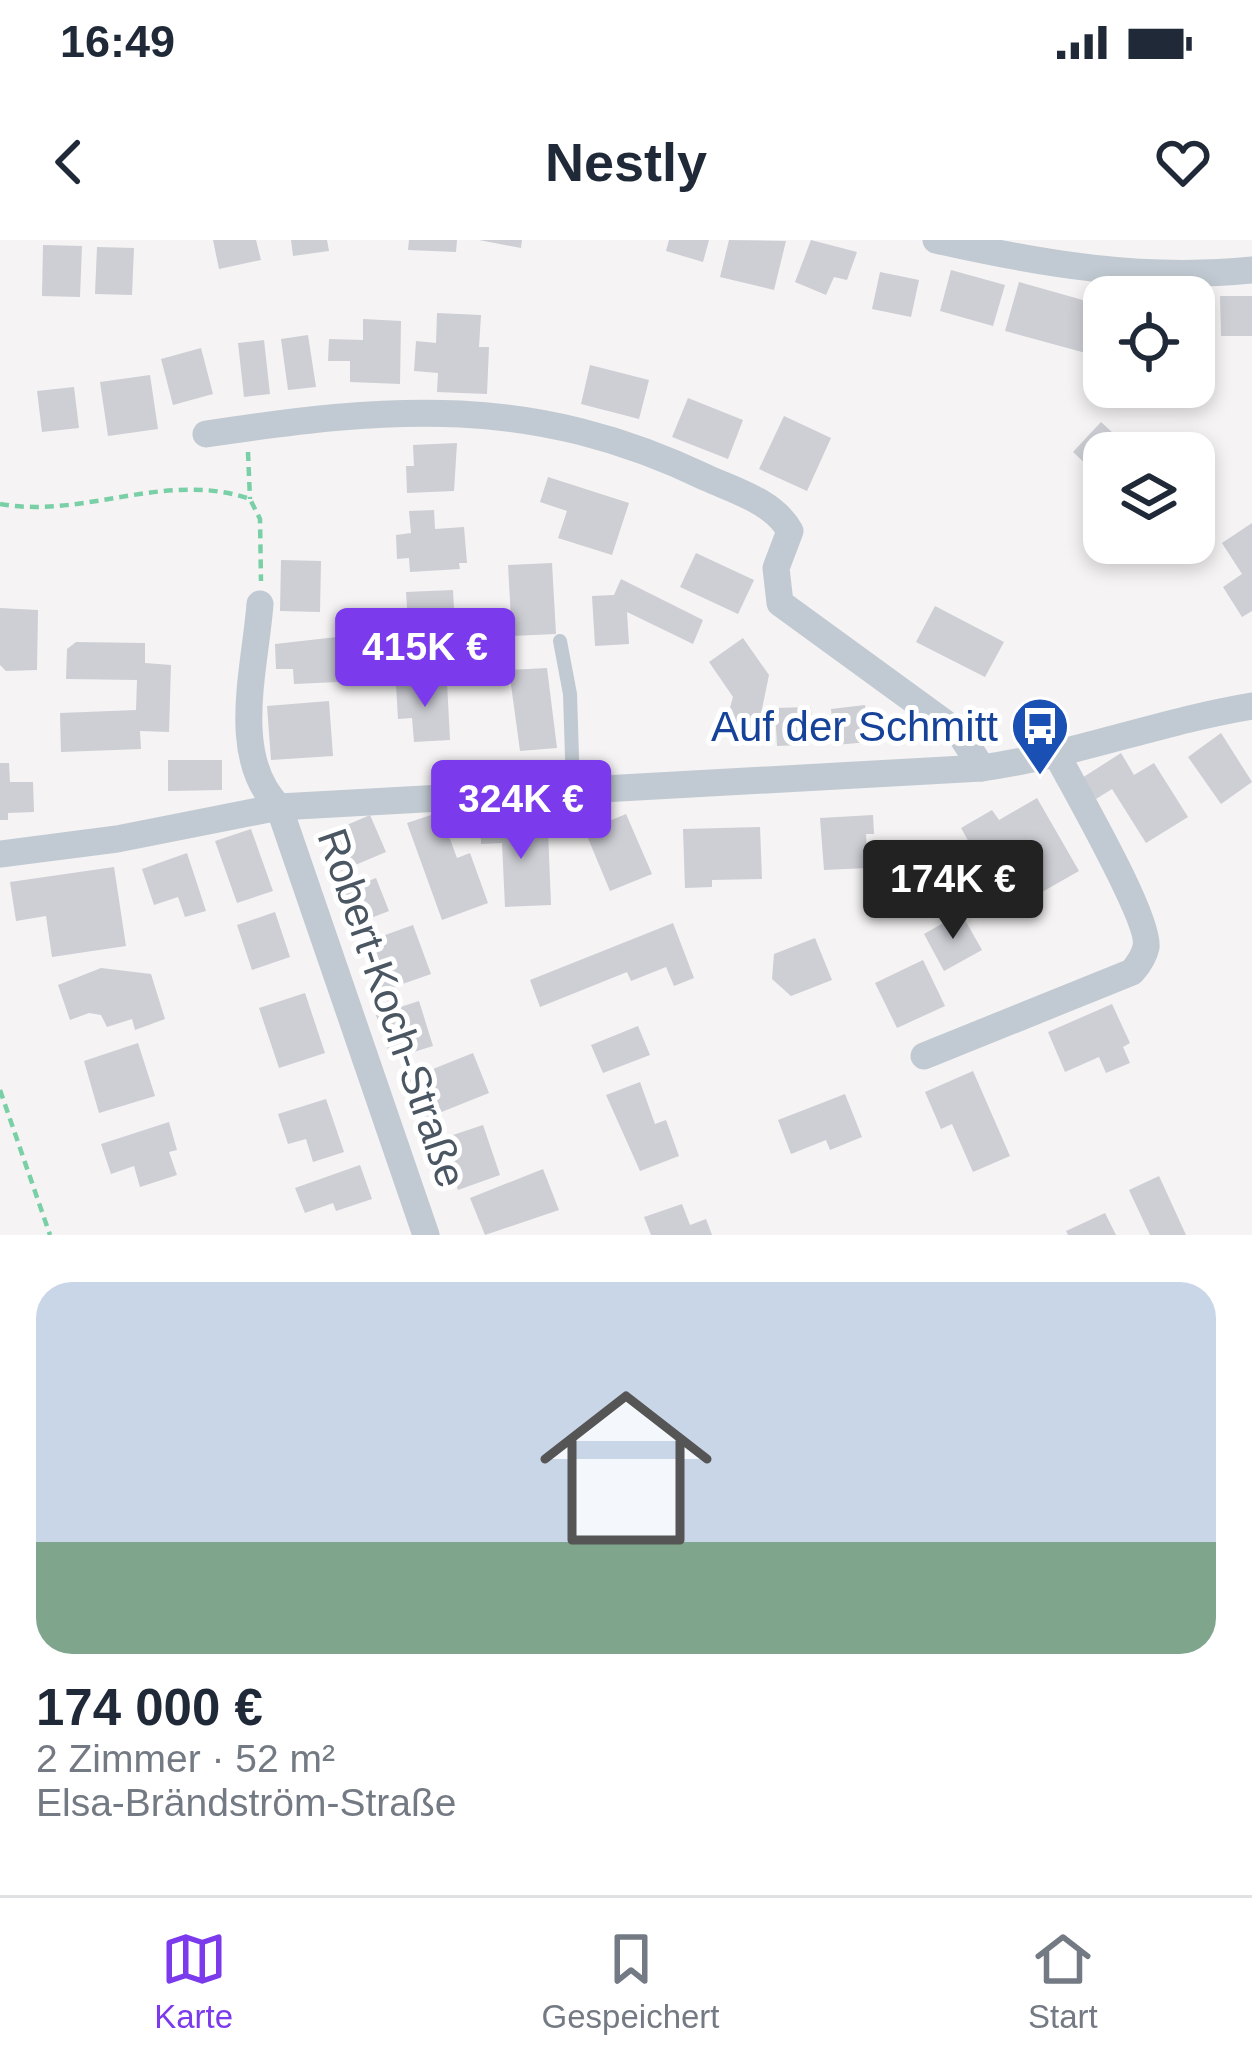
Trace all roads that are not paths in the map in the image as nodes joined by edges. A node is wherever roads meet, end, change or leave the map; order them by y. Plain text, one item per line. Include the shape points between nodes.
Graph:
1 (936, 240) edge
2 (1252, 270) edge
3 (206, 434) dead end
4 (260, 604) road end
5 (560, 641) dead end
6 (1252, 706) edge
7 (1058, 755) junction
8 (982, 768) junction
9 (573, 788) junction
10 (279, 807) junction
11 (0, 854) edge
12 (924, 1056) dead end
13 (426, 1235) edge

1 - 2 street via 1102,273
3 - 8 street via 420,411 574,426 658,454 770,507 790,531 776,568 780,603 960,734
4 - 10 street via 249,750 259,787
5 - 9 lane
6 - 7 street
7 - 8 street
7 - 12 street via 1136,907 1148,944 1141,960 1132,972
8 - 9 street
9 - 10 street
10 - 11 street
10 - 13 street, Robert-Koch-Straße

